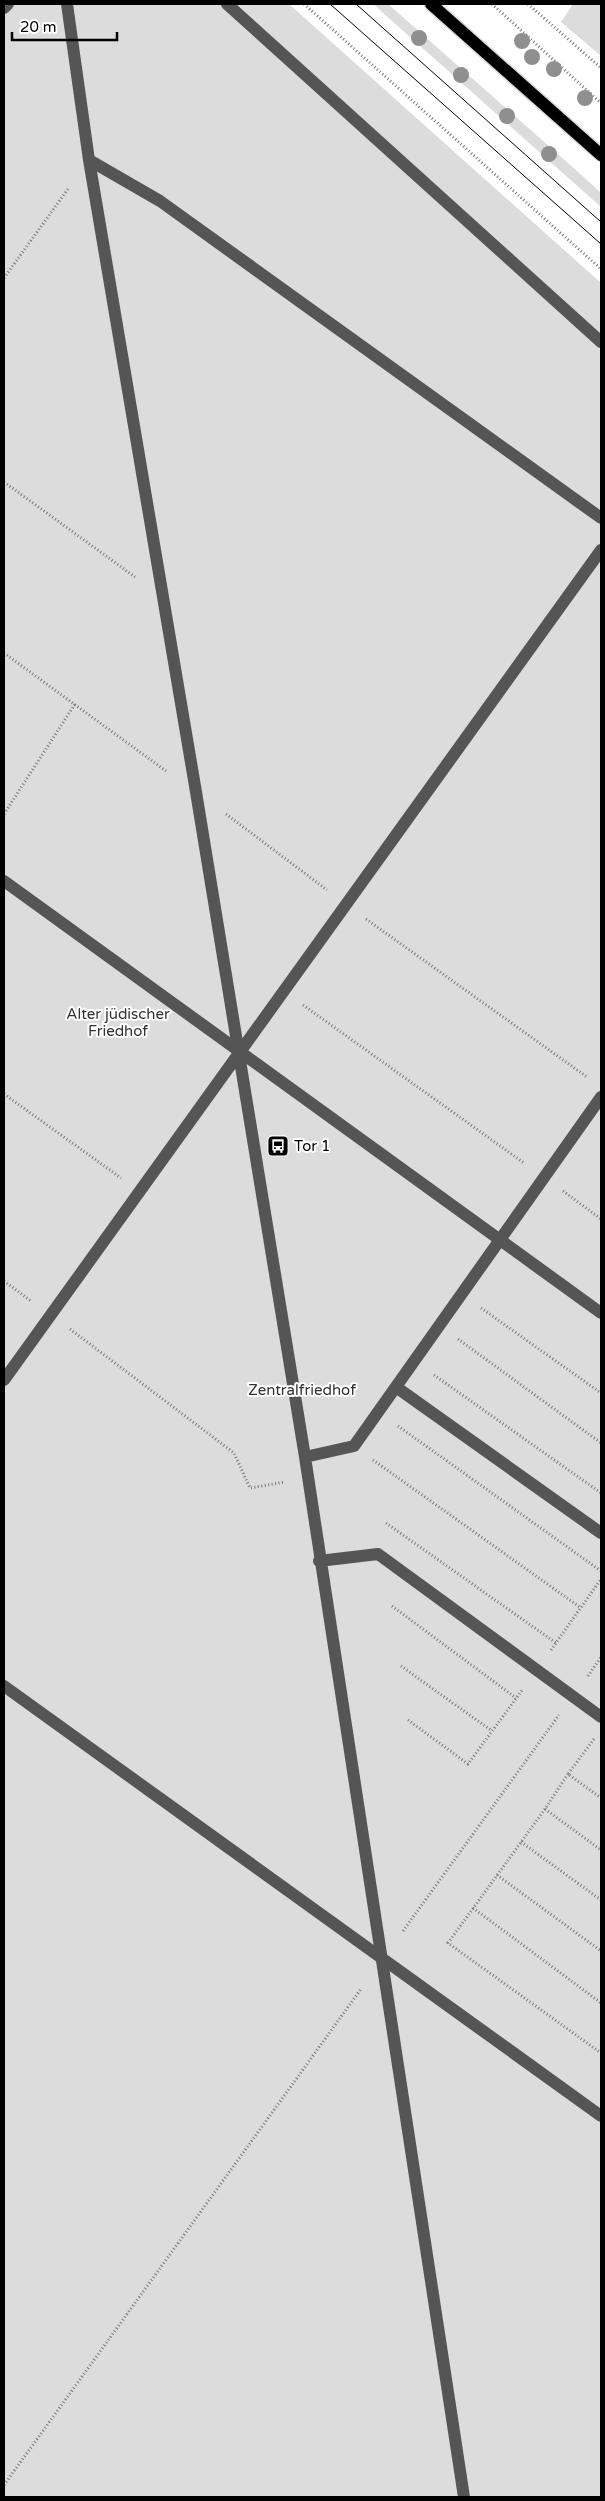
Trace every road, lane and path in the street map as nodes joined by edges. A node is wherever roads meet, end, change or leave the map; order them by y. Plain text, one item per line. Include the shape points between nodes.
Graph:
1 (8, 4) edge
2 (67, 4) edge
3 (227, 4) edge
4 (304, 4) edge
5 (430, 4) edge
6 (492, 4) edge
7 (528, 4) edge
8 (4, 8) edge
9 (601, 68) edge
10 (601, 103) edge
11 (600, 153) edge
12 (89, 160) junction
13 (601, 269) edge
14 (4, 278) edge
15 (601, 342) edge
16 (4, 482) edge
17 (601, 518) edge
18 (601, 550) edge
19 (164, 598) junction
20 (4, 653) edge
21 (75, 704) junction
22 (196, 792) junction
23 (4, 814) edge
24 (4, 881) edge
25 (346, 904) junction
26 (284, 991) junction
27 (240, 1053) junction
28 (593, 1082) dead end
29 (4, 1094) edge
30 (601, 1096) edge
31 (543, 1176) junction
32 (140, 1191) junction
33 (601, 1219) edge
34 (501, 1241) junction
35 (4, 1281) edge
36 (461, 1293) junction
37 (601, 1313) edge
38 (51, 1315) junction
39 (439, 1325) junction
40 (414, 1360) junction
41 (4, 1380) edge
42 (396, 1387) junction
43 (601, 1393) edge
44 (378, 1412) junction
45 (601, 1443) edge
46 (354, 1446) junction
47 (305, 1457) junction
48 (308, 1479) junction
49 (601, 1493) edge
50 (386, 1523) dead end
51 (601, 1534) edge
52 (319, 1561) junction
53 (601, 1571) edge
54 (601, 1579) edge
55 (392, 1606) dead end
56 (580, 1608) junction
57 (556, 1643) junction
58 (601, 1658) edge
59 (401, 1666) dead end
60 (536, 1671) junction
61 (4, 1686) edge
62 (573, 1697) junction
63 (516, 1698) junction
64 (601, 1717) edge
65 (408, 1720) dead end
66 (492, 1731) junction
67 (596, 1736) dead end
68 (568, 1774) junction
69 (601, 1798) edge
70 (545, 1809) junction
71 (521, 1842) junction
72 (601, 1850) edge
73 (497, 1876) junction
74 (601, 1900) edge
75 (473, 1908) junction
76 (601, 1951) edge
77 (382, 1959) junction
78 (601, 2003) edge
79 (601, 2053) edge
80 (601, 2116) edge
81 (4, 2485) edge
82 (464, 2497) edge

1 - 8 lane
2 - 12 lane
3 - 15 lane
4 - 13 path
5 - 11 main road
6 - 10 path
7 - 9 path
12 - 14 path
12 - 17 lane via 160,201
12 - 19 lane
16 - 19 path
18 - 25 lane
19 - 22 lane
20 - 21 path
21 - 22 path
21 - 23 path
22 - 25 path
22 - 27 lane
24 - 27 lane
25 - 26 lane
25 - 28 path
26 - 27 lane
26 - 31 path
27 - 32 lane
27 - 34 lane
27 - 47 lane
29 - 32 path
30 - 31 lane
31 - 33 path
31 - 34 lane
32 - 38 lane
34 - 36 lane
34 - 37 lane
35 - 38 path
36 - 39 lane
36 - 43 path
38 - 41 lane
38 - 48 path via 234,1453 250,1488
39 - 40 lane
39 - 45 path
40 - 42 lane
40 - 49 path
42 - 44 lane
42 - 51 lane
44 - 46 lane
44 - 53 path
46 - 47 lane
46 - 56 path
47 - 48 lane
48 - 52 lane
50 - 57 path
52 - 60 lane via 378,1554
52 - 77 lane
54 - 56 path
55 - 63 path
56 - 57 path
57 - 60 path
58 - 62 path
59 - 66 path
60 - 62 lane
60 - 63 path
61 - 77 lane
62 - 64 lane
62 - 77 path
63 - 66 path
65 - 66 path via 468,1764
67 - 68 path
68 - 69 path
68 - 70 path
70 - 71 path
70 - 72 path
71 - 73 path
71 - 74 path
73 - 75 path
73 - 76 path
75 - 78 path
75 - 79 path via 448,1943
77 - 80 lane
77 - 81 path
77 - 82 lane

